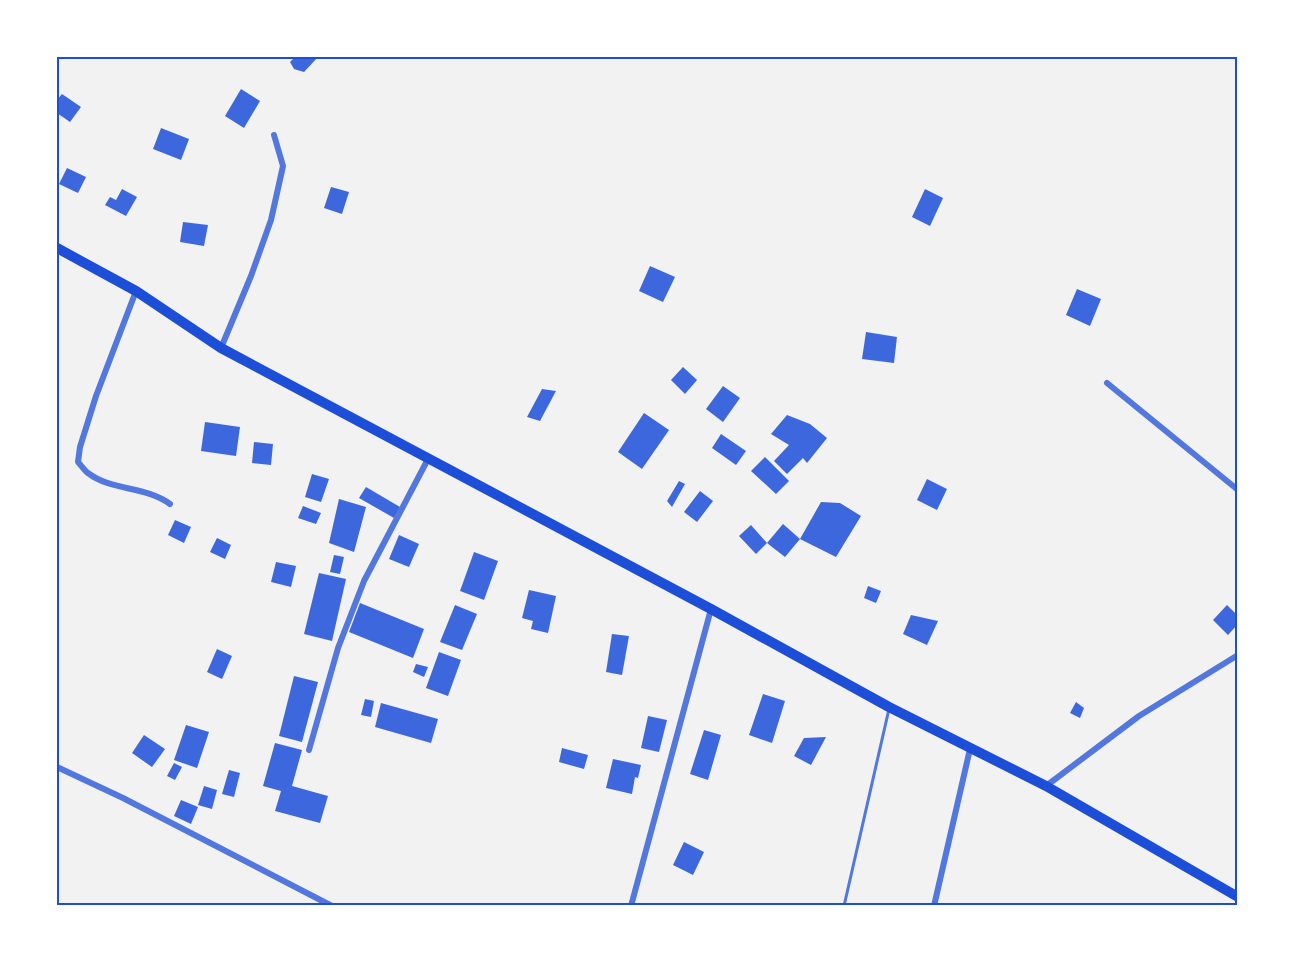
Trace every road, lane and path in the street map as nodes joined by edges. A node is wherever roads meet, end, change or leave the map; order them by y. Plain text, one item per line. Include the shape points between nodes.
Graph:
1 (274, 135) dead end
2 (57, 248) edge
3 (136, 291) junction
4 (221, 348) junction
5 (1107, 383) dead end
6 (428, 459) junction
7 (1238, 490) edge
8 (170, 504) dead end
9 (711, 609) junction
10 (1238, 655) edge
11 (889, 707) junction
12 (970, 749) junction
13 (309, 750) dead end
14 (57, 767) edge
15 (1046, 786) junction
16 (1238, 897) edge
17 (332, 906) edge
18 (632, 906) edge
19 (844, 906) edge
20 (934, 906) edge

1 - 4 street via 284,166 271,220
2 - 3 highway
3 - 4 highway
3 - 8 street via 96,396 78,462 88,473 106,482 161,497
4 - 6 highway
5 - 7 street
6 - 9 highway
6 - 13 street via 364,581 338,648
9 - 11 highway
9 - 18 street
10 - 15 street via 1153,707
11 - 12 highway
11 - 19 lane
12 - 15 highway
12 - 20 street
14 - 17 street
15 - 16 highway

